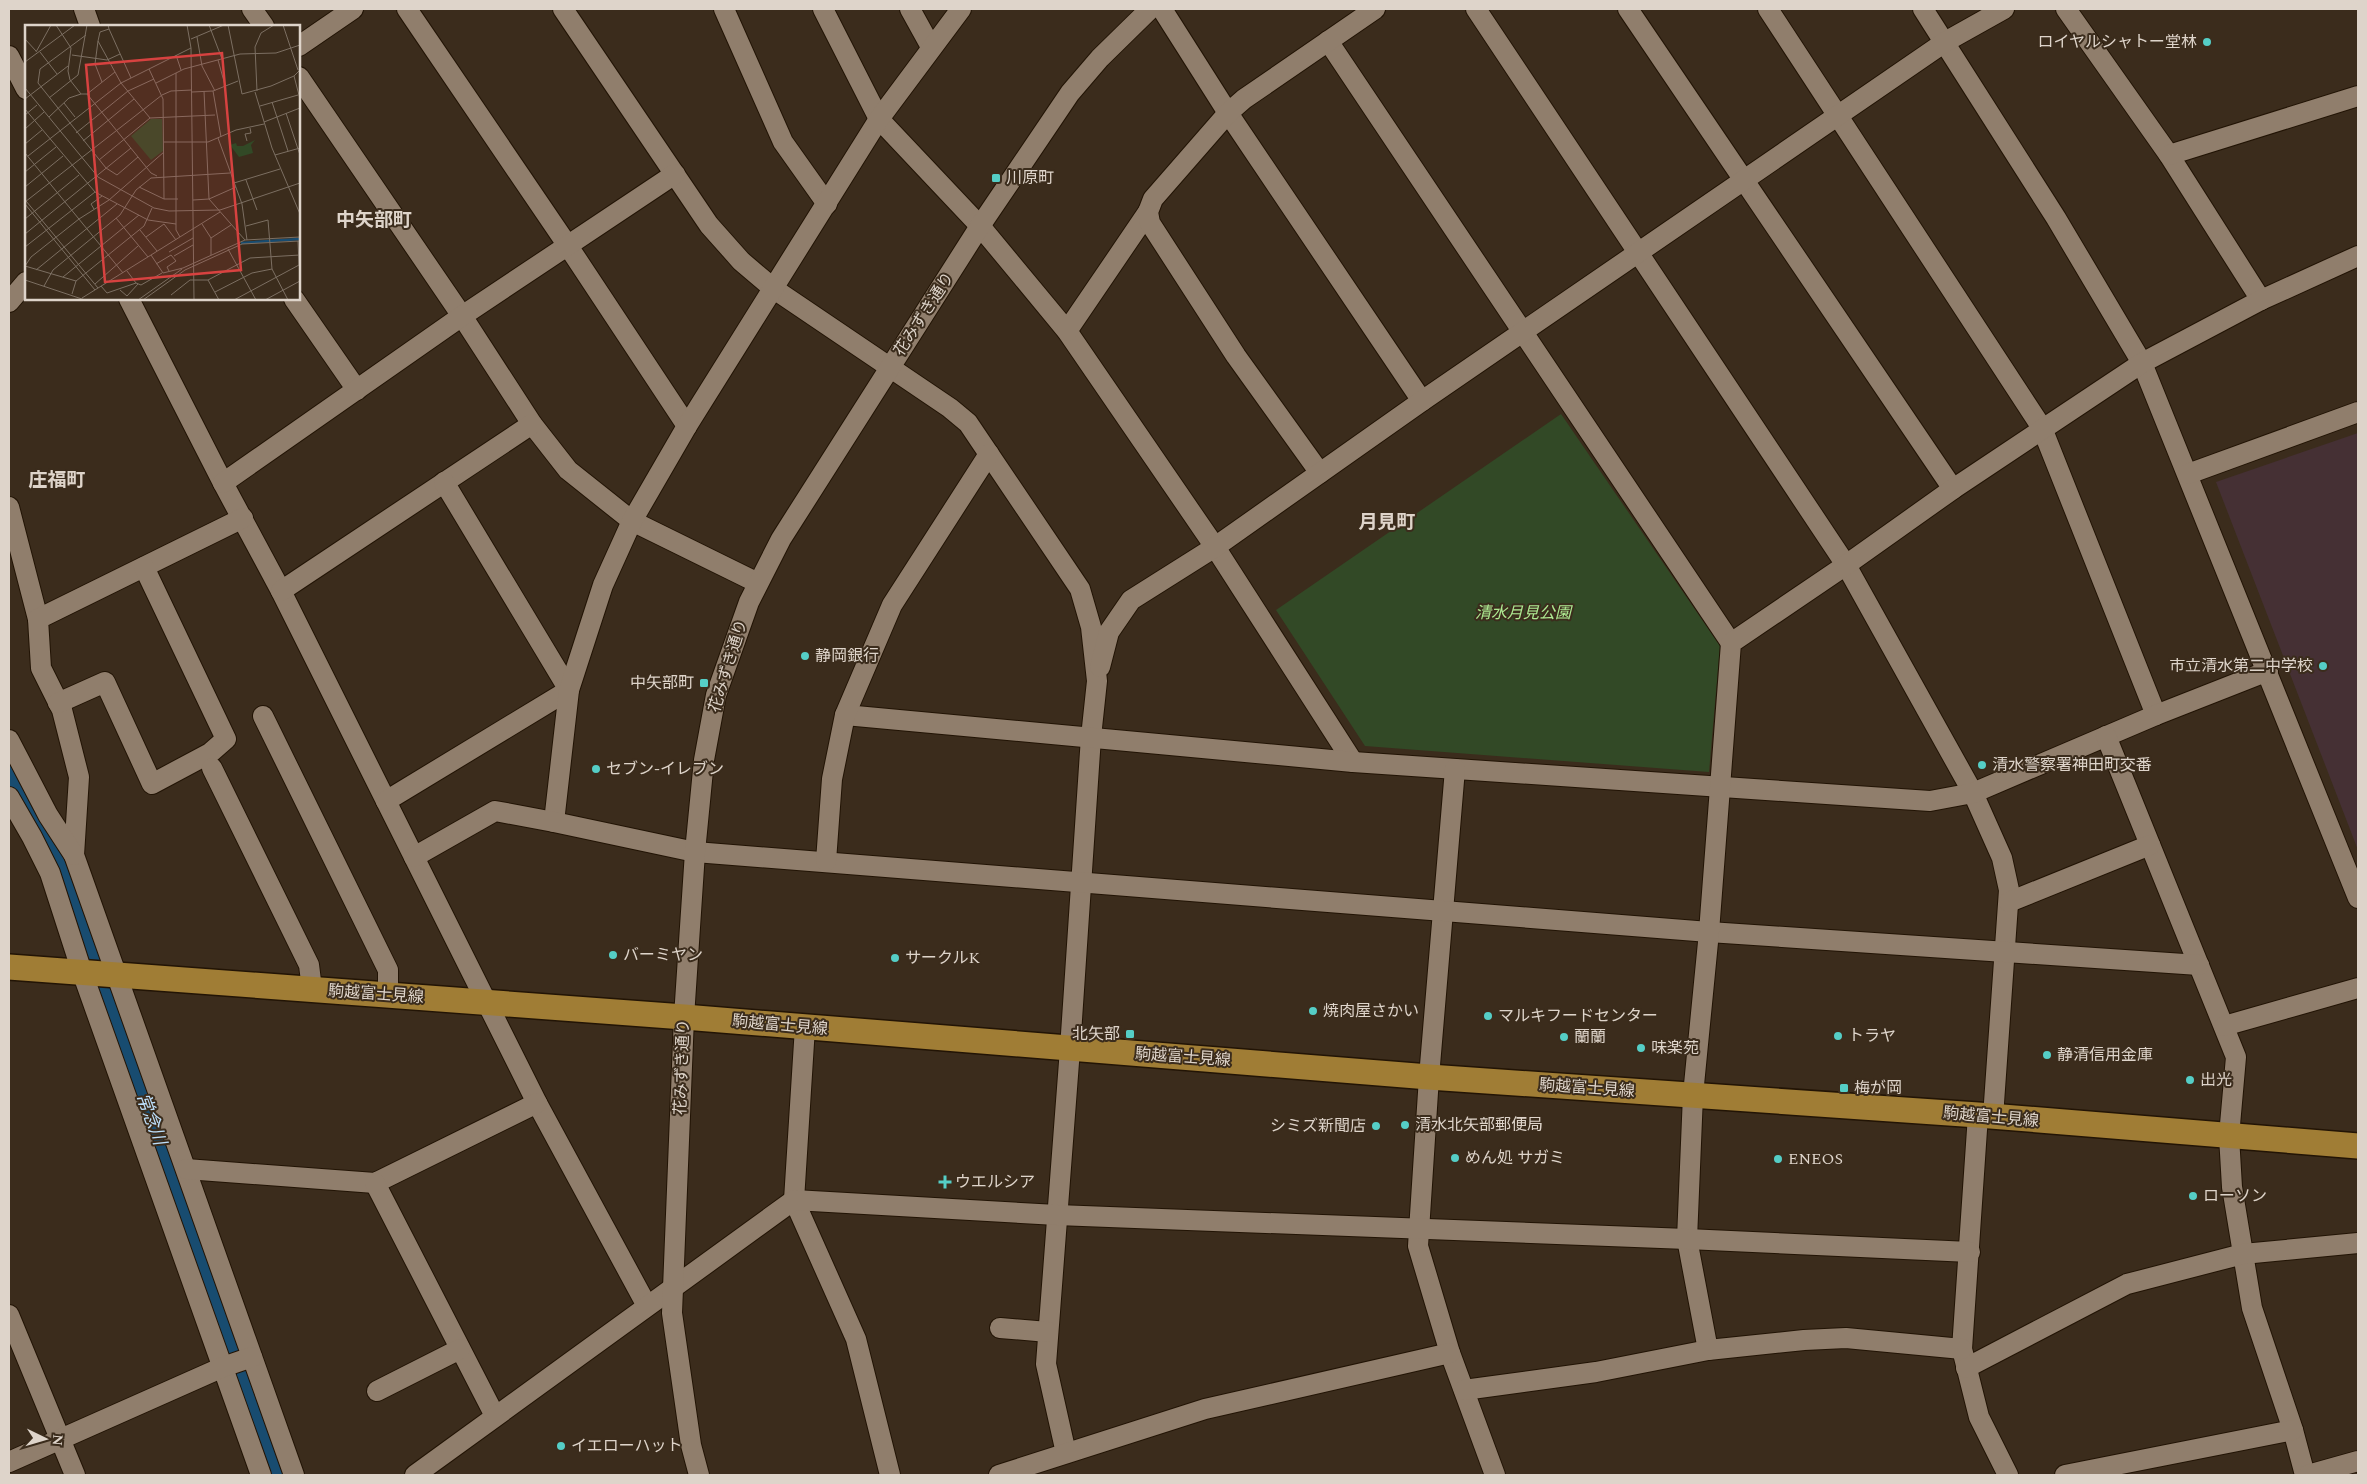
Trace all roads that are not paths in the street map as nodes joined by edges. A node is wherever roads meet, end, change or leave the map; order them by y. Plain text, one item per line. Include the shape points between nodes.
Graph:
1 (84, 9) edge
2 (252, 9) edge
3 (353, 9) edge
4 (406, 9) edge
5 (563, 9) edge
6 (724, 9) edge
7 (822, 9) edge
8 (910, 9) edge
9 (961, 9) edge
10 (1150, 9) edge
11 (1162, 9) edge
12 (1375, 9) edge
13 (1476, 9) edge
14 (1628, 9) edge
15 (1768, 9) edge
16 (1923, 9) edge
17 (2004, 9) edge
18 (2066, 9) edge
19 (90, 25) edge
20 (263, 25) edge
21 (1328, 41) junction
22 (1946, 42) junction
23 (300, 45) edge
24 (931, 47) junction
25 (9, 56) edge
26 (300, 79) edge
27 (25, 87) edge
28 (2358, 96) edge
29 (1228, 112) junction
30 (1840, 116) junction
31 (879, 119) junction
32 (2169, 155) junction
33 (675, 174) junction
34 (1744, 181) junction
35 (827, 204) junction
36 (1148, 212) junction
37 (980, 226) junction
38 (568, 246) junction
39 (1640, 252) junction
40 (2358, 256) edge
41 (25, 283) edge
42 (774, 288) junction
43 (130, 300) edge
44 (295, 300) edge
45 (2261, 300) junction
46 (9, 302) edge
47 (462, 316) junction
48 (1067, 331) junction
49 (1523, 332) junction
50 (2142, 363) junction
51 (889, 368) junction
52 (357, 390) junction
53 (1422, 401) junction
54 (2358, 412) edge
55 (532, 424) junction
56 (687, 426) junction
57 (2042, 428) junction
58 (990, 454) junction
59 (1320, 472) junction
60 (2188, 474) junction
61 (444, 482) junction
62 (223, 483) junction
63 (1953, 489) junction
64 (9, 507) edge
65 (243, 518) junction
66 (632, 521) junction
67 (1216, 547) junction
68 (1846, 565) junction
69 (144, 567) junction
70 (758, 582) junction
71 (281, 591) junction
72 (38, 619) junction
73 (1731, 643) junction
74 (2268, 671) junction
75 (1097, 681) junction
76 (568, 690) junction
77 (58, 703) junction
78 (845, 715) junction
79 (2156, 715) junction
80 (263, 716) dead end
81 (2106, 736) junction
82 (1090, 737) junction
83 (9, 740) edge
84 (1353, 762) junction
85 (212, 768) dead end
86 (1455, 769) junction
87 (1720, 785) junction
88 (1973, 793) junction
89 (9, 797) edge
90 (386, 801) junction
91 (554, 822) junction
92 (2150, 845) junction
93 (695, 852) junction
94 (74, 855) junction
95 (414, 857) junction
96 (826, 861) junction
97 (1081, 882) junction
98 (2358, 898) edge
99 (2009, 902) junction
100 (1442, 909) junction
101 (1708, 932) junction
102 (2004, 952) junction
103 (2199, 965) junction
104 (9, 967) edge
105 (82, 972) junction
106 (118, 975) junction
107 (2358, 988) edge
108 (312, 989) junction
109 (388, 995) junction
110 (486, 1002) junction
111 (684, 1017) junction
112 (2224, 1026) junction
113 (805, 1027) junction
114 (1070, 1049) junction
115 (1429, 1076) junction
116 (1693, 1095) junction
117 (537, 1103) junction
118 (1985, 1116) junction
119 (2229, 1136) junction
120 (2358, 1146) edge
121 (186, 1169) junction
122 (375, 1183) junction
123 (794, 1200) junction
124 (1057, 1215) junction
125 (1418, 1230) junction
126 (1687, 1238) junction
127 (2358, 1243) edge
128 (1970, 1252) junction
129 (2243, 1254) junction
130 (674, 1288) junction
131 (647, 1306) junction
132 (9, 1315) edge
133 (1000, 1328) dead end
134 (1048, 1332) junction
135 (460, 1349) junction
136 (1708, 1350) junction
137 (1450, 1352) junction
138 (252, 1357) junction
139 (1964, 1359) junction
140 (223, 1366) junction
141 (1464, 1390) junction
142 (376, 1391) dead end
143 (495, 1416) junction
144 (2293, 1430) junction
145 (60, 1438) junction
146 (1066, 1453) junction
147 (2358, 1461) edge
148 (9, 1462) edge
149 (75, 1475) edge
150 (261, 1475) edge
151 (294, 1475) edge
152 (415, 1475) edge
153 (698, 1475) edge
154 (890, 1475) edge
155 (999, 1475) edge
156 (1495, 1475) edge
157 (2008, 1475) edge
158 (2065, 1475) edge
159 (2307, 1475) edge

1 - 19 street
2 - 20 street
3 - 23 street
4 - 38 street
5 - 33 street
6 - 35 street via 783,142
7 - 31 street
8 - 24 street
9 - 24 street
10 - 37 street, 花みずき通り via 1070,93
11 - 29 street
12 - 21 street
13 - 39 street
14 - 34 street
15 - 30 street
16 - 22 street
17 - 22 street
18 - 32 street
21 - 29 street
21 - 49 street
22 - 30 street
22 - 50 street
24 - 31 street
25 - 27 street
26 - 47 street
28 - 32 street
29 - 36 street via 1153,199
29 - 53 street
30 - 34 street
30 - 57 street
31 - 35 street
31 - 37 street
32 - 45 street
33 - 38 street
33 - 42 street via 709,225 741,261
34 - 39 street
34 - 63 street
35 - 42 street
36 - 48 street
36 - 59 street via 1150,224 1236,356
37 - 48 street
37 - 51 street, 花みずき通り
38 - 47 street
38 - 56 street
39 - 49 street
39 - 68 street
40 - 45 street
41 - 46 street
42 - 51 street
42 - 56 street
43 - 62 street
44 - 52 street
45 - 50 street
47 - 52 street
47 - 55 street
48 - 67 street
49 - 53 street
49 - 73 street
50 - 57 street
50 - 60 street
51 - 58 street via 968,423
51 - 70 street, 花みずき通り via 781,539
52 - 62 street
53 - 59 street
54 - 60 street
55 - 61 street
55 - 66 street via 568,470
56 - 66 street
57 - 63 street
57 - 79 street
58 - 75 street via 1080,589 1092,627
58 - 78 street via 892,605
59 - 67 street
60 - 74 street
61 - 71 street
61 - 76 street
62 - 65 street
63 - 68 street
64 - 72 street
65 - 69 street
65 - 71 street
66 - 70 street
66 - 76 street via 600,593
67 - 75 street via 1131,600 1109,632
67 - 84 street
68 - 73 street
68 - 88 street
69 - 72 street
69 - 77 street via 226,739 210,753 152,784 105,682
70 - 93 street, 花みずき通り via 716,695 704,760
71 - 90 street
72 - 77 street via 42,668
73 - 87 street
74 - 79 street
74 - 98 street
75 - 82 street
76 - 90 street
76 - 91 street
77 - 94 street via 79,777
78 - 82 street
78 - 96 street via 832,779
79 - 81 street
80 - 109 street via 388,970
81 - 88 street
81 - 92 street
82 - 84 street
82 - 97 street
83 - 94 street via 48,815
84 - 86 street
85 - 108 street via 309,965
86 - 87 street
86 - 100 street
87 - 88 street via 1930,801
87 - 101 street
88 - 99 street via 2002,858
89 - 105 street via 50,873
90 - 95 street
91 - 93 street
91 - 95 street via 495,812
92 - 99 street
92 - 103 street
93 - 96 street
93 - 111 street, 花みずき通り
94 - 106 street
95 - 110 street
96 - 97 street
97 - 100 street
97 - 114 street
99 - 102 street
100 - 101 street
100 - 115 street
101 - 102 street
101 - 116 street
102 - 103 street
102 - 118 street
103 - 112 street
104 - 105 main road, 駒越富士見線
105 - 106 main road, 駒越富士見線
105 - 140 street
106 - 108 main road, 駒越富士見線
106 - 121 street
107 - 112 street
108 - 109 main road, 駒越富士見線
109 - 110 main road, 駒越富士見線
110 - 111 main road, 駒越富士見線
110 - 117 street
111 - 113 main road, 駒越富士見線
111 - 130 street, 花みずき通り
112 - 119 street via 2236,1057
113 - 114 main road, 駒越富士見線
113 - 123 street
114 - 115 main road, 駒越富士見線
114 - 124 street
115 - 116 main road, 駒越富士見線
115 - 125 street
116 - 118 main road, 駒越富士見線
116 - 126 street
117 - 122 street
117 - 131 street
118 - 119 main road, 駒越富士見線
118 - 128 street
119 - 120 main road, 駒越富士見線
119 - 129 street via 2232,1186
121 - 122 street
121 - 138 street
122 - 135 street
123 - 124 street
123 - 130 street
123 - 154 street via 856,1339
124 - 125 street
124 - 134 street
125 - 126 street
125 - 137 street via 1418,1246
126 - 128 street
126 - 136 street
127 - 129 street
128 - 139 street
129 - 139 street via 2127,1284
129 - 144 street via 2252,1308
130 - 131 street
130 - 153 street, 花みずき通り via 672,1313
131 - 143 street
132 - 145 street
133 - 134 street
134 - 146 street via 1046,1364
135 - 142 street
135 - 143 street
136 - 139 street via 1846,1338
136 - 141 street via 1596,1372
137 - 141 street
137 - 146 street via 1205,1409
138 - 140 street
138 - 151 street
139 - 157 street via 1979,1417
140 - 145 street
140 - 150 street
141 - 156 street
143 - 152 street
144 - 158 street
144 - 159 street
145 - 148 street
145 - 149 street
146 - 155 street
147 - 159 street

